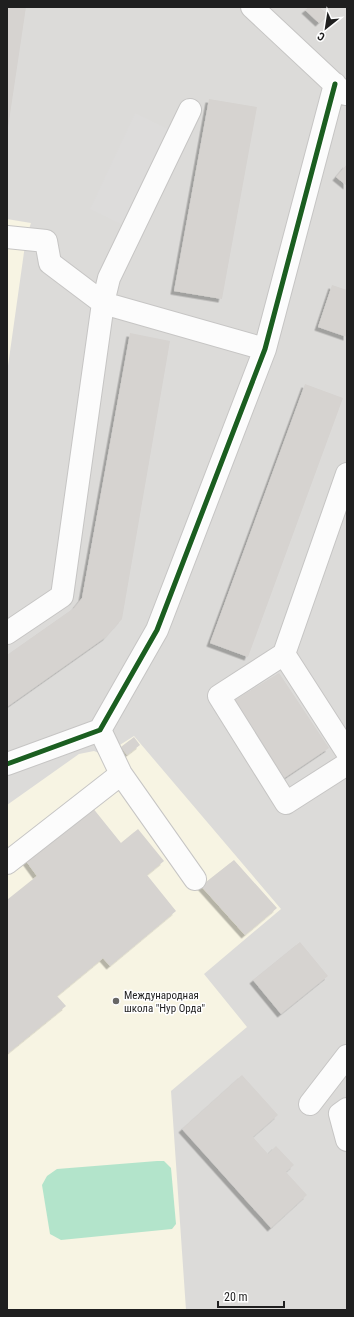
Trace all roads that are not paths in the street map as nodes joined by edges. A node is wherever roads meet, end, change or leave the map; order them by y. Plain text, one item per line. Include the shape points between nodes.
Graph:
1 (252, 7) edge
2 (341, 90) edge
3 (190, 110) dead end
4 (7, 237) edge
5 (103, 303) junction
6 (265, 349) junction
7 (347, 474) edge
8 (7, 633) edge
9 (284, 654) junction
10 (100, 730) junction
11 (347, 752) edge
12 (7, 764) edge
13 (347, 764) edge
14 (121, 774) junction
15 (7, 862) edge
16 (196, 879) dead end
17 (347, 1056) edge
18 (310, 1104) dead end
19 (347, 1109) edge
20 (347, 1140) edge

1 - 2 street
2 - 6 street
3 - 5 street via 109,278
4 - 5 street via 46,241 50,263
5 - 6 street
5 - 8 street via 62,596
6 - 10 street via 157,630
7 - 9 street
9 - 11 street
9 - 13 street via 219,696 286,803
10 - 12 street
10 - 14 street
14 - 15 street
14 - 16 street
17 - 18 street
19 - 20 street via 340,1114

